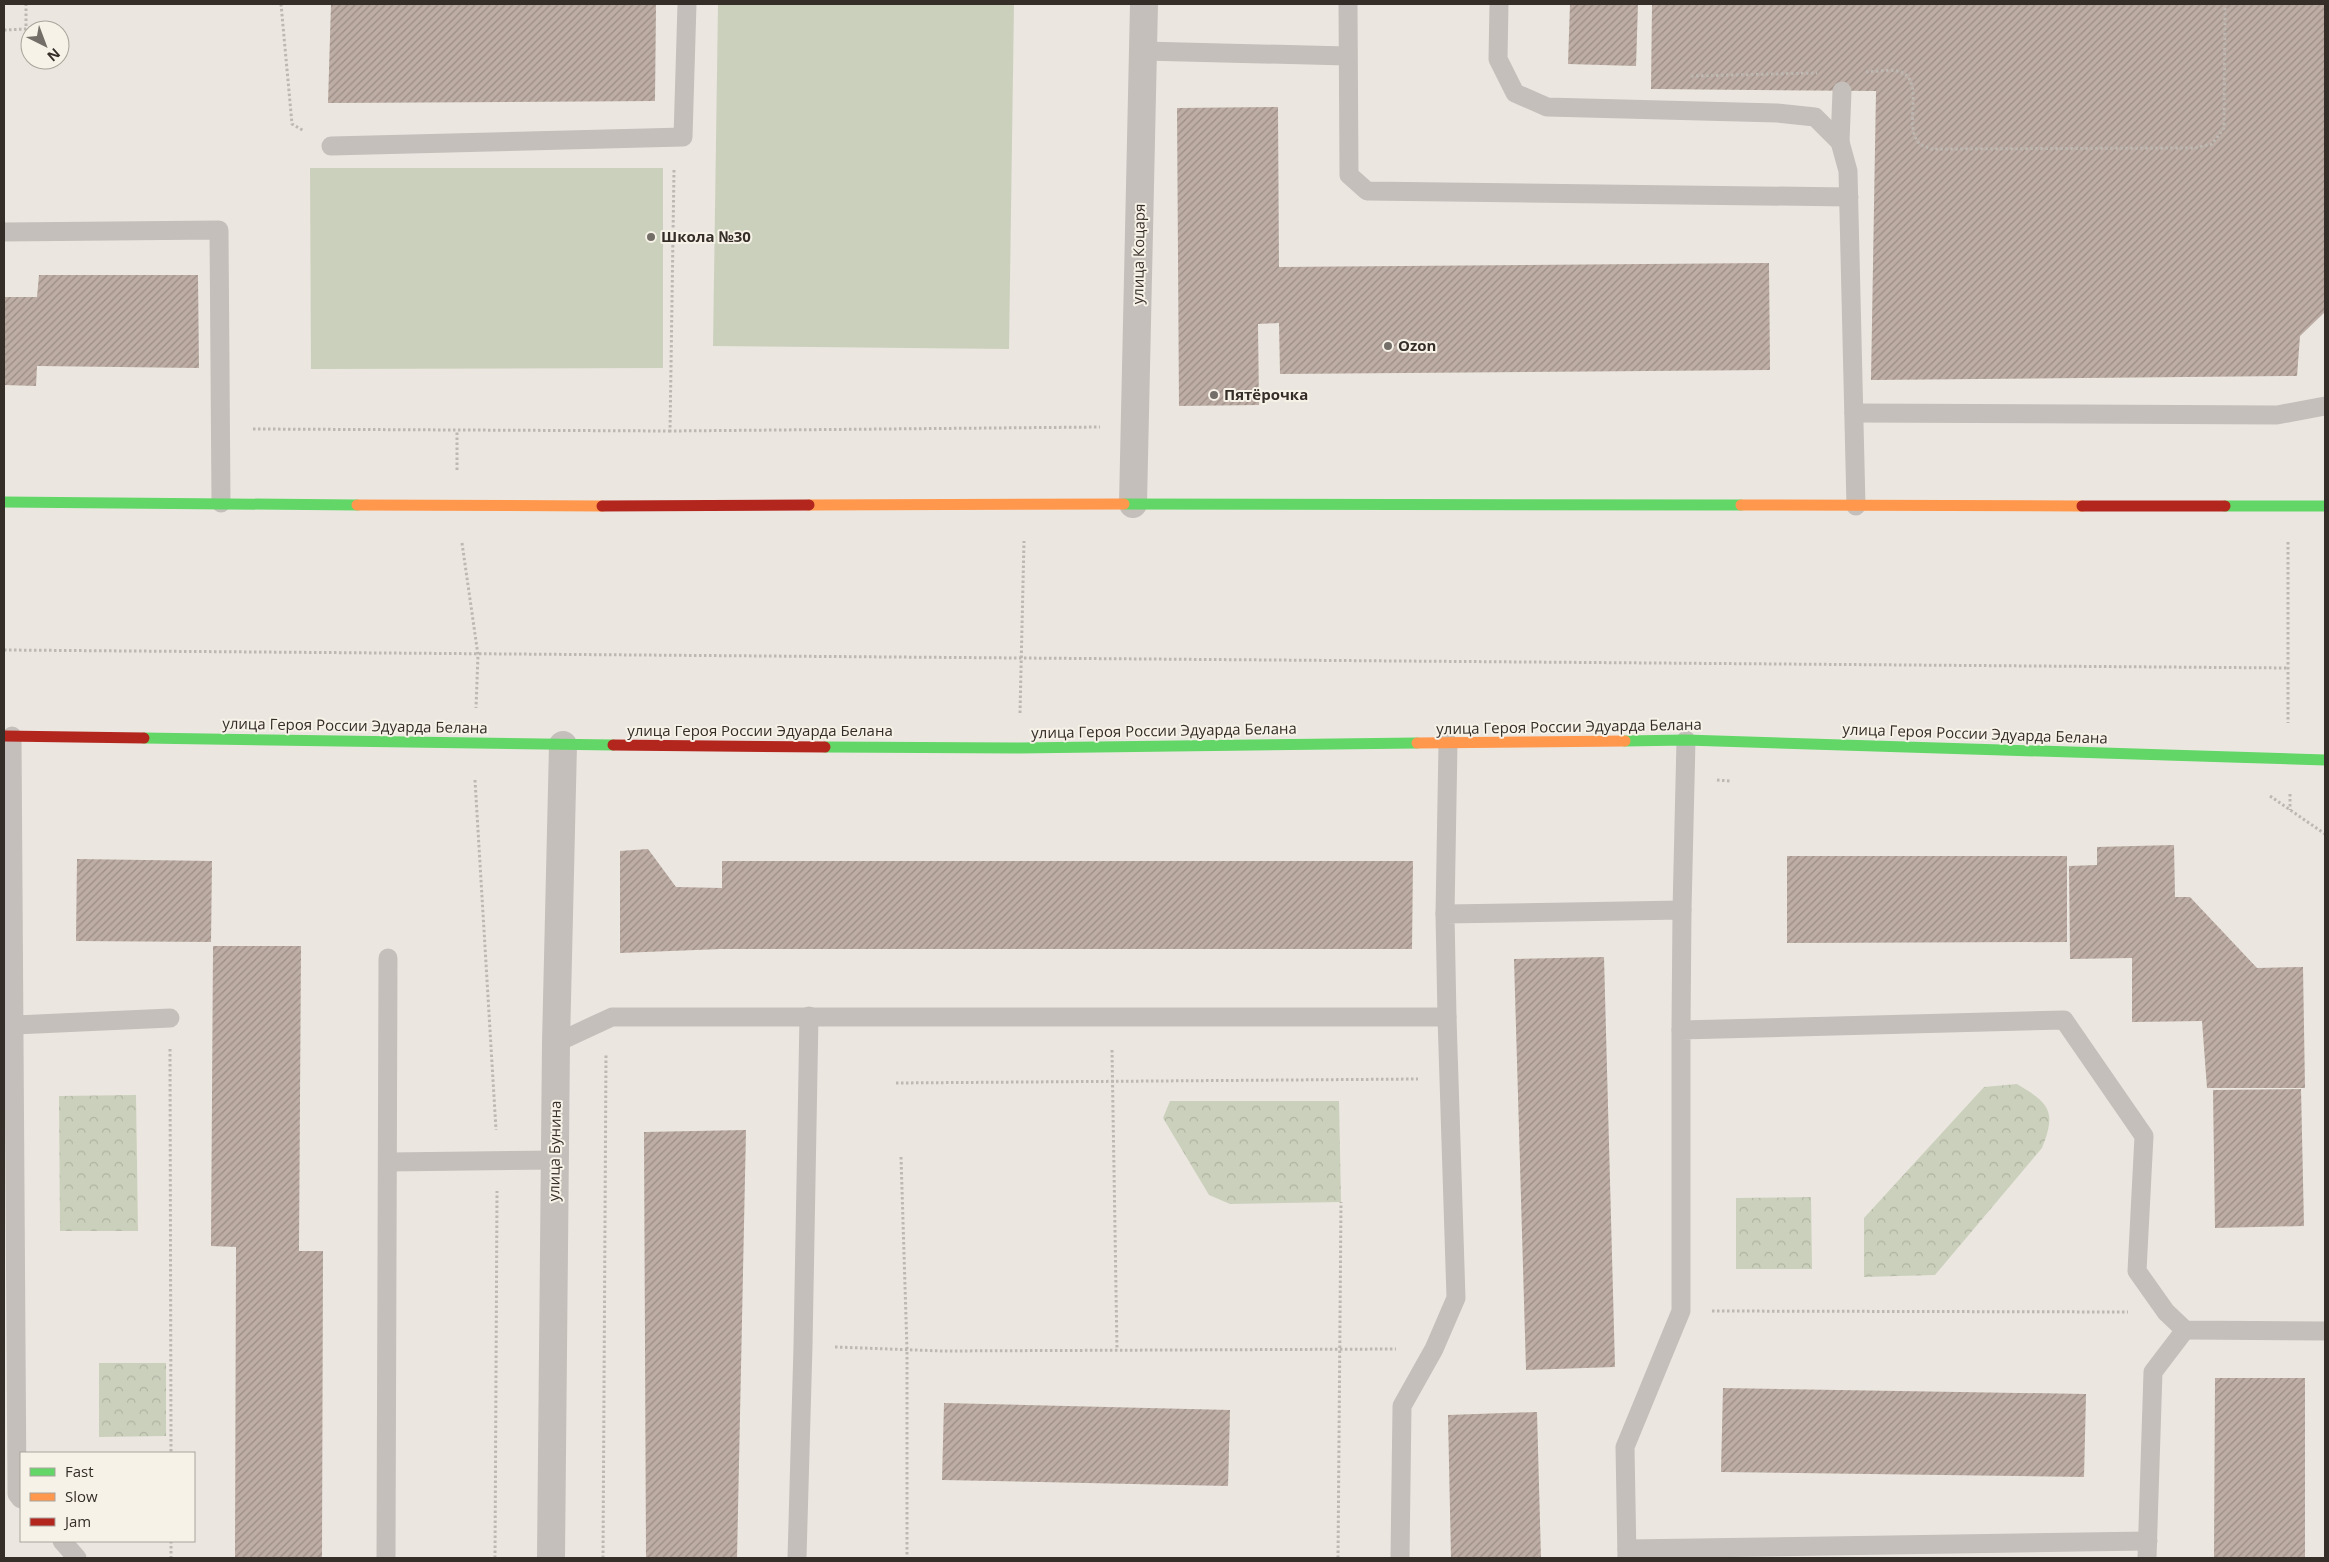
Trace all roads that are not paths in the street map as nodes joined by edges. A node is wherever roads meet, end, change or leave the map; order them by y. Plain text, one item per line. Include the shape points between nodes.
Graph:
1 (687, 4) edge
2 (1144, 4) edge
3 (1348, 4) edge
4 (1499, 4) edge
5 (1143, 51) junction
6 (1347, 56) junction
7 (1842, 91) dead end
8 (1840, 142) junction
9 (330, 146) road end
10 (1849, 197) junction
11 (4, 232) edge
12 (2325, 406) edge
13 (1854, 414) junction
14 (4, 502) edge
15 (221, 503) junction
16 (1133, 504) junction
17 (1856, 506) junction
18 (2325, 506) edge
19 (8, 736) edge
20 (1686, 740) junction
21 (1448, 743) junction
22 (563, 745) junction
23 (2325, 760) edge
24 (1682, 910) junction
25 (1445, 914) junction
26 (388, 958) dead end
27 (809, 1016) junction
28 (1447, 1017) junction
29 (170, 1018) road end
30 (14, 1025) junction
31 (1681, 1030) junction
32 (556, 1043) junction
33 (555, 1160) junction
34 (389, 1162) junction
35 (9, 1168) edge
36 (2185, 1330) junction
37 (2325, 1331) edge
38 (20, 1498) edge
39 (63, 1542) edge
40 (2148, 1550) edge
41 (1627, 1554) edge
42 (77, 1558) edge
43 (386, 1558) edge
44 (551, 1558) edge
45 (797, 1558) edge
46 (1400, 1558) edge

1 - 9 lane via 684,137
2 - 5 street, улица Коцаря
3 - 6 lane
4 - 8 lane via 1498,59 1514,93 1547,107 1777,113 1815,117
5 - 6 lane
5 - 16 street, улица Коцаря
6 - 10 lane via 1349,175 1367,191
7 - 8 lane
8 - 10 lane via 1848,171
10 - 13 lane
11 - 15 lane via 219,230
12 - 13 lane via 2277,415
13 - 17 lane
14 - 15 street
15 - 16 street via 457,506
16 - 17 street
17 - 18 street
19 - 22 street, улица Героя России Эдуарда Белана
19 - 30 lane
20 - 21 street, улица Героя России Эдуарда Белана
20 - 23 street, улица Героя России Эдуарда Белана
20 - 24 lane
21 - 22 street, улица Героя России Эдуарда Белана via 1019,748
21 - 25 lane
22 - 32 street, улица Бунина
24 - 25 lane
24 - 31 lane
25 - 28 lane
26 - 34 lane
27 - 28 lane
27 - 32 lane via 612,1018
27 - 45 lane
28 - 46 lane via 1456,1298 1434,1349 1402,1406
29 - 30 lane
30 - 35 lane
31 - 36 lane via 2064,1020 2144,1136 2137,1272 2166,1312
31 - 41 lane via 1681,1311 1625,1447
32 - 33 street, улица Бунина
33 - 34 lane
33 - 44 street, улица Бунина
34 - 43 lane
35 - 38 lane via 17,1494
36 - 37 lane
36 - 40 lane via 2153,1372
39 - 42 lane
40 - 41 lane

